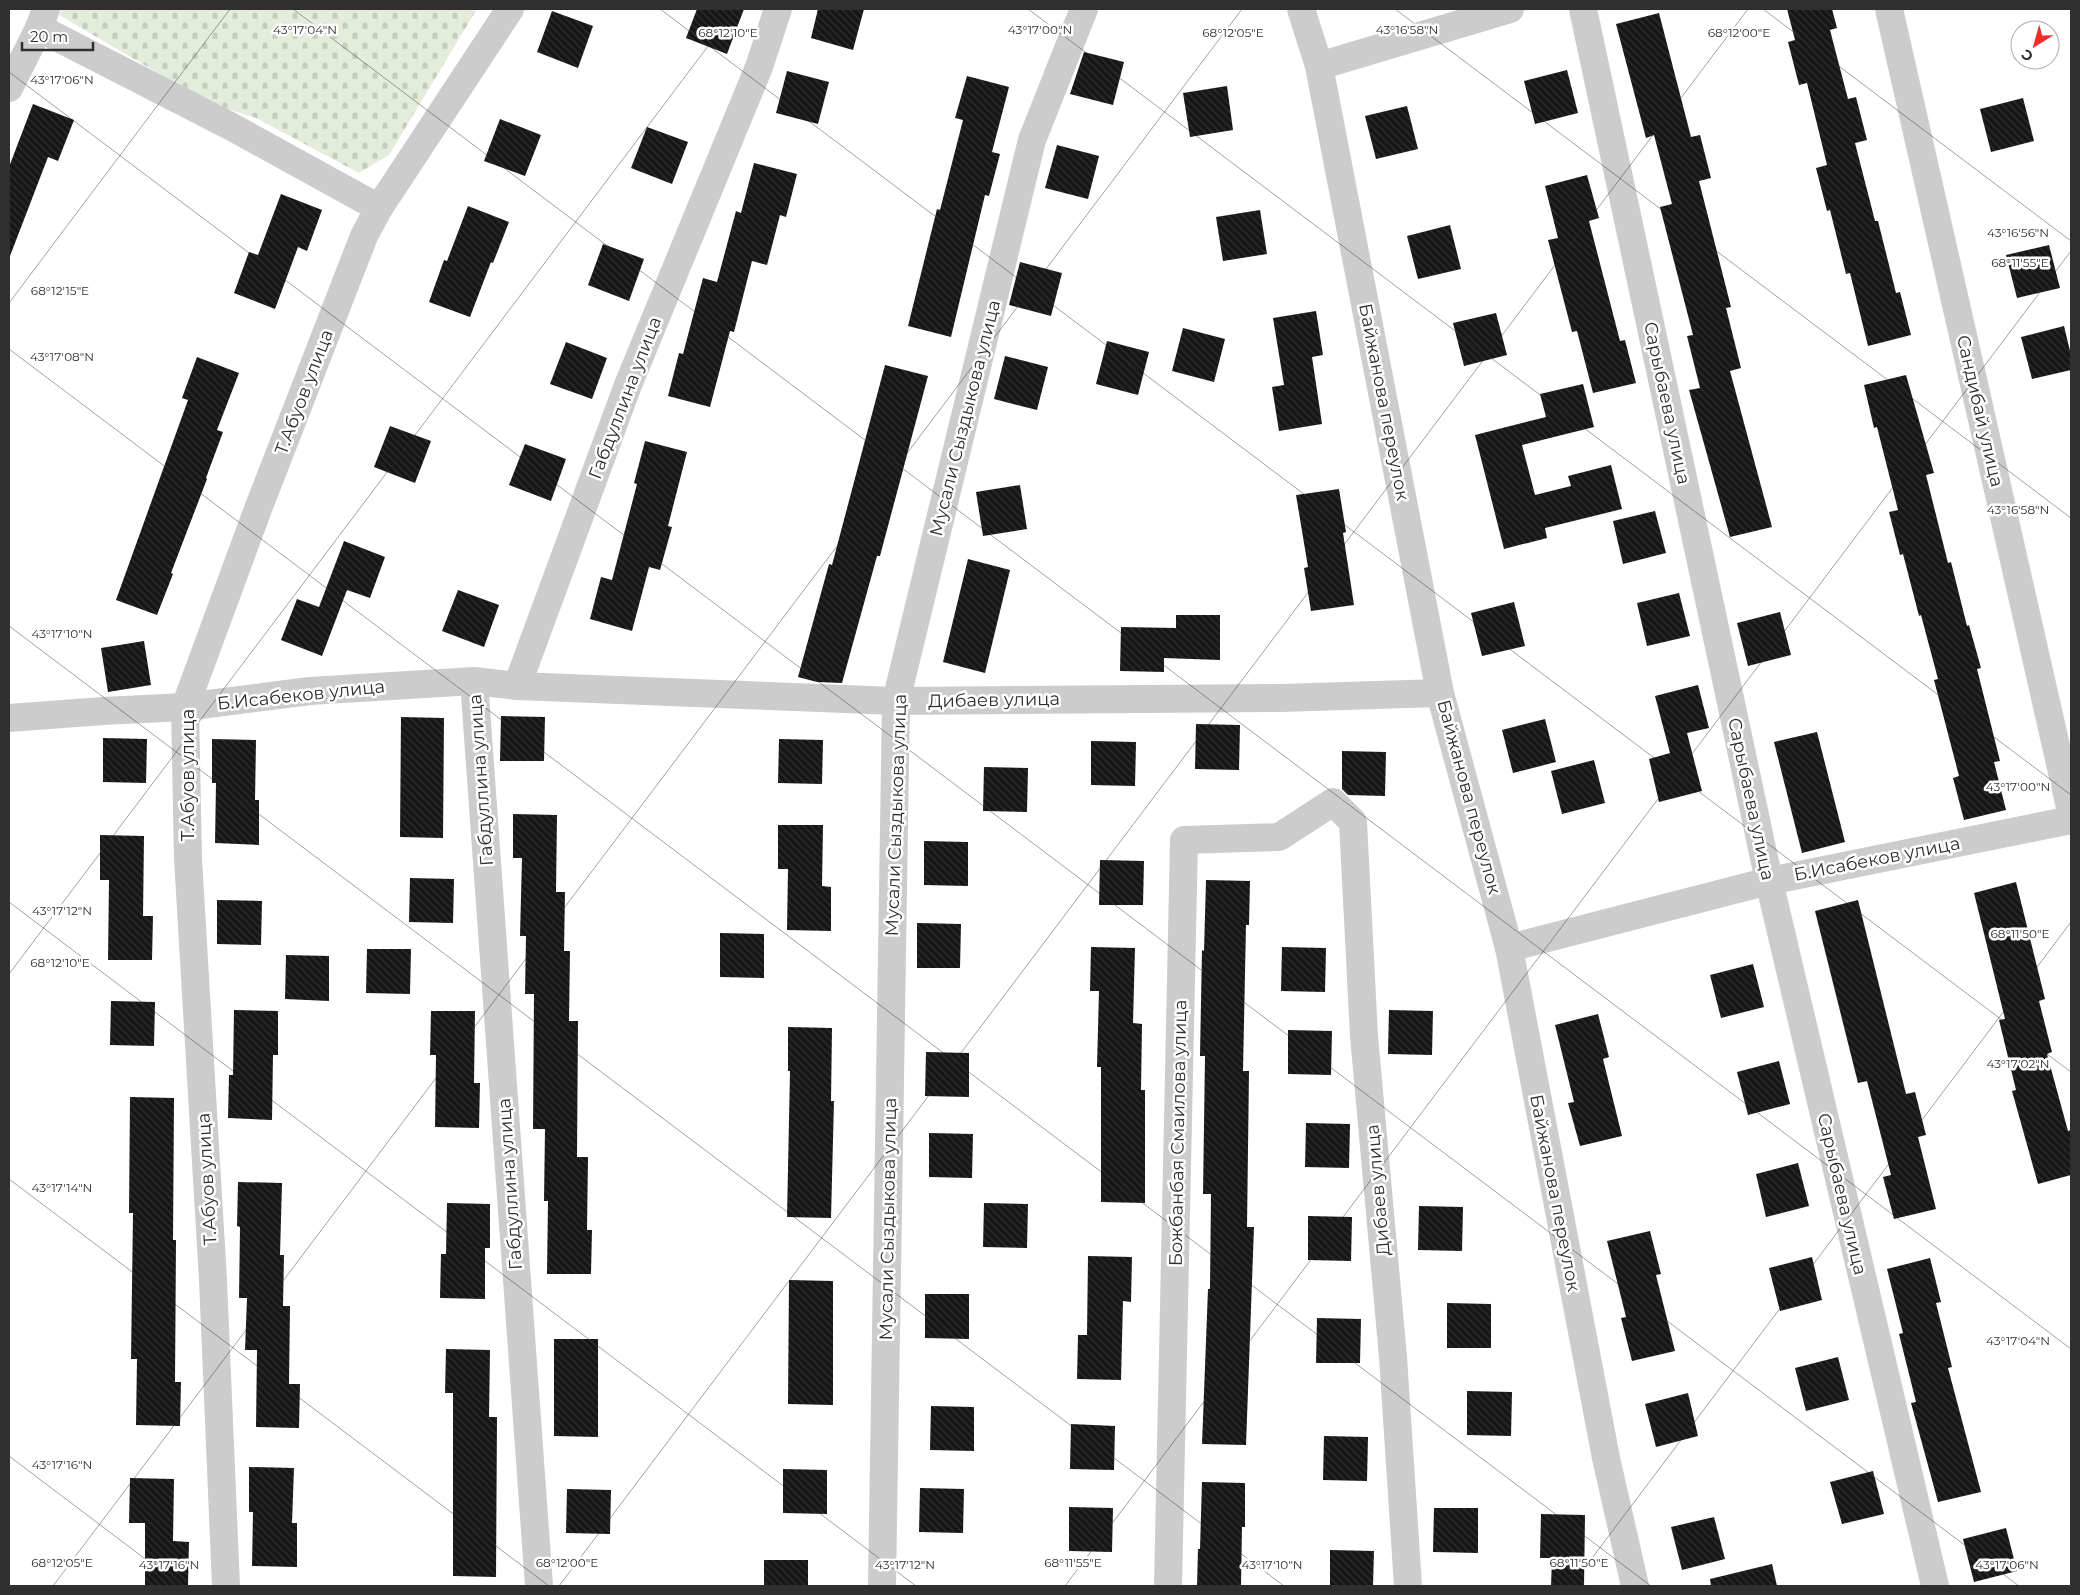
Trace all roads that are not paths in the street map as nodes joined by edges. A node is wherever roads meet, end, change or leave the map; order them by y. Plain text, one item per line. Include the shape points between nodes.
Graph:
1 (510, 9) edge
2 (778, 9) edge
3 (1081, 9) edge
4 (1301, 9) edge
5 (1510, 9) edge
6 (1583, 9) edge
7 (1889, 9) edge
8 (42, 18) edge
9 (1319, 66) junction
10 (9, 88) edge
11 (379, 208) junction
12 (474, 681) junction
13 (518, 686) junction
14 (1440, 693) junction
15 (896, 701) junction
16 (185, 707) junction
17 (9, 718) edge
18 (1333, 802) joint
19 (2071, 812) edge
20 (2071, 820) edge
21 (1769, 881) junction
22 (1509, 948) junction
23 (226, 1586) edge
24 (539, 1586) edge
25 (882, 1586) edge
26 (1168, 1586) edge
27 (1408, 1586) edge
28 (1635, 1586) edge
29 (1935, 1586) edge

1 - 11 street, Т.Абуов улица
2 - 13 street, Габдуллина улица via 759,67 628,386
3 - 15 street, Мусали Сыздыкова улица via 1032,140
4 - 9 street, Байжанова переулок
5 - 9 street
6 - 21 street, Сарыбаева улица
7 - 19 street, Сандибай улица
8 - 10 street
8 - 11 street
9 - 14 street, Байжанова переулок
11 - 16 street, Т.Абуов улица via 364,236
12 - 13 street, Габдуллина улица
12 - 16 street, Б.Исабеков улица via 310,691
12 - 24 street, Габдуллина улица
13 - 15 street, Дибаев улица
14 - 15 street, Дибаев улица via 1281,698
14 - 22 street, Байжанова переулок
15 - 25 street, Мусали Сыздыкова улица
16 - 17 street, Б.Исабеков улица
16 - 23 street, Т.Абуов улица via 188,859 213,1280
18 - 26 street, Божбанбая Смаилова улица via 1279,837 1184,840
18 - 27 street, Дибаев улица via 1353,822 1364,1036 1394,1357
20 - 21 street, Б.Исабеков улица
21 - 22 street, Б.Исабеков улица
21 - 29 street, Сарыбаева улица
22 - 28 street, Байжанова переулок via 1606,1458

